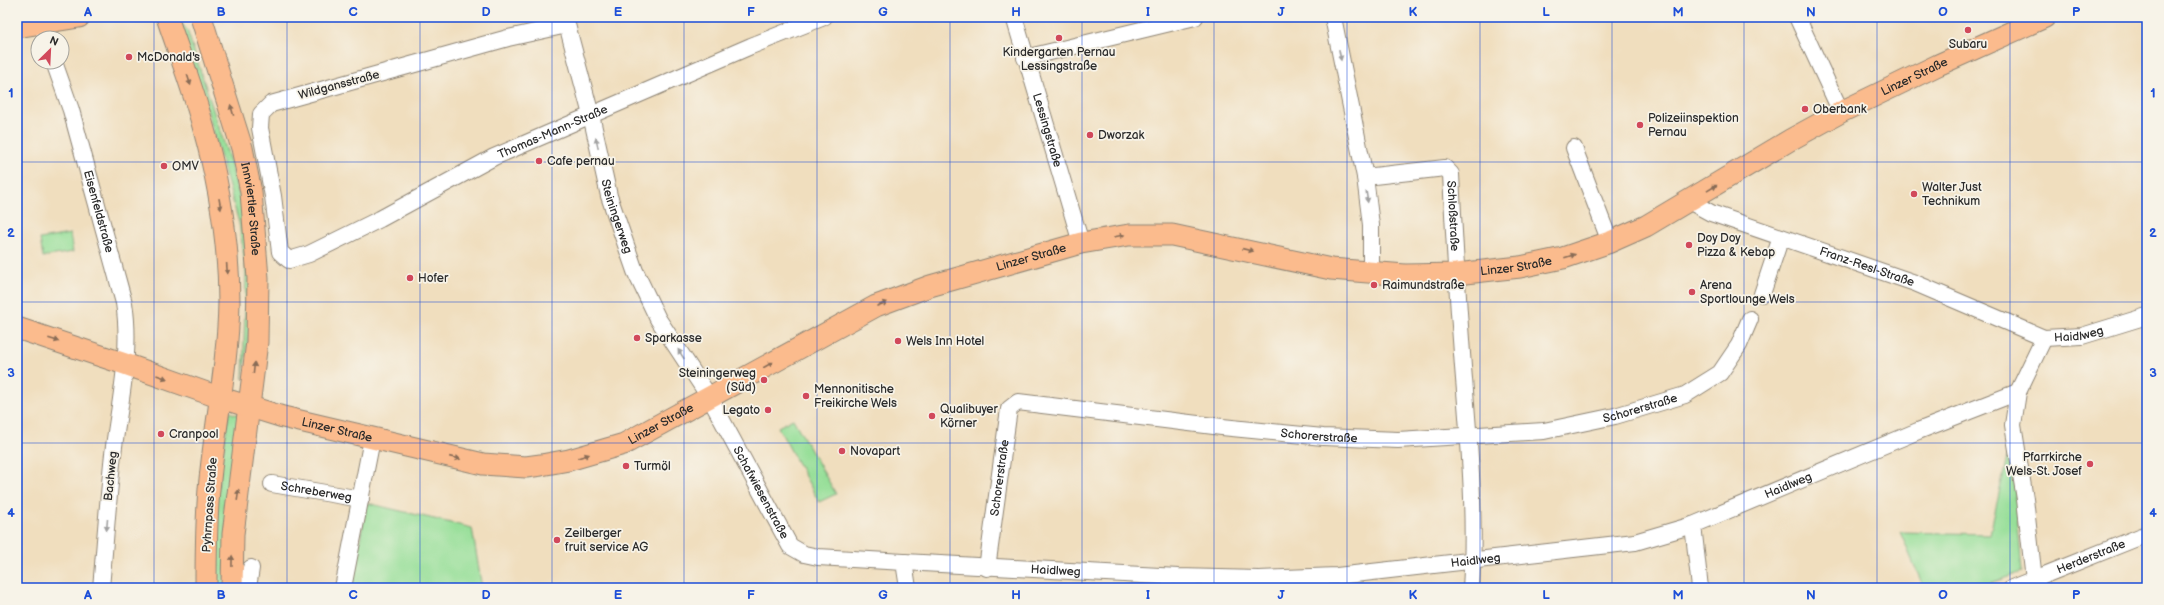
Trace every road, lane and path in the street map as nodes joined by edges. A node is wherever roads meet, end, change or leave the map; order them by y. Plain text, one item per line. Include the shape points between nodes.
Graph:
1 (79, 17) edge
2 (167, 17) edge
3 (201, 17) edge
4 (824, 17) edge
5 (1014, 17) edge
6 (1195, 17) edge
7 (1332, 17) edge
8 (1796, 17) edge
9 (2045, 17) edge
10 (566, 21) edge
11 (42, 26) edge
12 (17, 27) edge
13 (1025, 58) junction
14 (57, 70) edge
15 (1841, 112) junction
16 (591, 115) junction
17 (1574, 148) dead end
18 (1365, 177) junction
19 (1689, 201) junction
20 (1781, 237) junction
21 (1610, 242) junction
22 (1081, 243) junction
23 (289, 260) joint
24 (1370, 273) junction
25 (1456, 274) junction
26 (1762, 294) dead end
27 (2147, 316) edge
28 (1750, 319) dead end
29 (17, 328) edge
30 (2044, 338) junction
31 (125, 364) junction
32 (2018, 392) junction
33 (221, 398) junction
34 (710, 398) junction
35 (250, 407) junction
36 (1469, 436) junction
37 (372, 439) junction
38 (272, 484) dead end
39 (361, 499) junction
40 (1693, 525) junction
41 (2147, 534) edge
42 (1473, 560) junction
43 (904, 562) junction
44 (251, 568) dead end
45 (987, 568) junction
46 (2034, 580) junction
47 (1258, 583) edge
48 (102, 588) edge
49 (206, 588) edge
50 (232, 588) edge
51 (248, 588) edge
52 (343, 588) edge
53 (908, 588) edge
54 (1471, 588) edge
55 (1700, 588) edge
56 (2012, 588) edge

1 - 11 main road
2 -> 33 main road via 203,126 221,205 229,301
35 -> 3 main road, Innviertler Straße via 257,342 258,278 251,192 242,148
4 - 16 street, Thomas-Mann-Straße
5 - 13 street, Lessingstraße
6 - 13 street
7 -> 18 street
8 - 15 street
9 - 15 main road, Linzer Straße
10 - 16 street, Steiningerweg
10 - 23 street, Wildgansstraße via 265,107 261,114 260,128 273,196 280,252
11 - 12 main road
13 - 22 street, Lessingstraße
14 - 31 street, Eisenfeldstraße via 71,110 124,303 127,321
19 -> 15 main road, Linzer Straße
16 - 23 street, Thomas-Mann-Straße via 494,157 380,219 309,254
34 -> 16 street, Steiningerweg via 658,319 635,270 609,196
17 - 21 street
18 -> 24 street via 1371,226
18 - 25 street, Schloßstraße via 1445,168 1451,174
19 - 20 street, Franz-Resl-Straße via 1711,213
19 - 21 main road, Linzer Straße via 1646,226
20 - 26 street
20 - 30 street, Franz-Resl-Straße via 1915,283
25 -> 21 main road, Linzer Straße via 1520,267 1563,258
22 -> 24 main road, Linzer Straße via 1129,235 1172,235 1332,269
34 -> 22 main road, Linzer Straße via 876,306 930,286
24 - 25 main road, Linzer Straße
25 - 36 street
27 - 30 street, Haidlweg via 2082,336
28 - 36 street, Schorerstraße via 1739,345 1720,373 1685,395 1615,416 1544,431
29 -> 31 main road, Linzer Straße
30 - 32 street, Haidlweg
31 -> 33 main road, Linzer Straße
31 -> 48 street, Bachweg via 116,431
32 - 40 street, Haidlweg
32 - 46 street, Haidlweg via 2013,425
33 - 35 main road, Linzer Straße
33 - 49 main road, Pyhrnpass Straße via 210,479
37 -> 34 main road, Linzer Straße via 483,464 526,467 569,460 624,444
34 - 43 street, Schafwiesenstraße via 790,546 804,554 818,557
35 - 37 main road, Linzer Straße
50 -> 35 main road, Pyhrnpass Straße via 233,534
36 - 42 street
36 - 45 street, Schorerstraße via 1398,440 1322,437 1018,402 1009,409
37 - 39 street, Schreberweg
38 - 39 street, Schreberweg
39 - 52 street, Schreberweg
40 - 42 street, Haidlweg via 1635,542
40 - 55 street
41 - 46 street, Herderstraße
42 - 47 street, Haidlweg
42 - 54 street
43 - 45 street, Haidlweg
43 - 53 street
44 - 51 street
45 - 47 street, Haidlweg
46 - 56 street, Herderstraße

